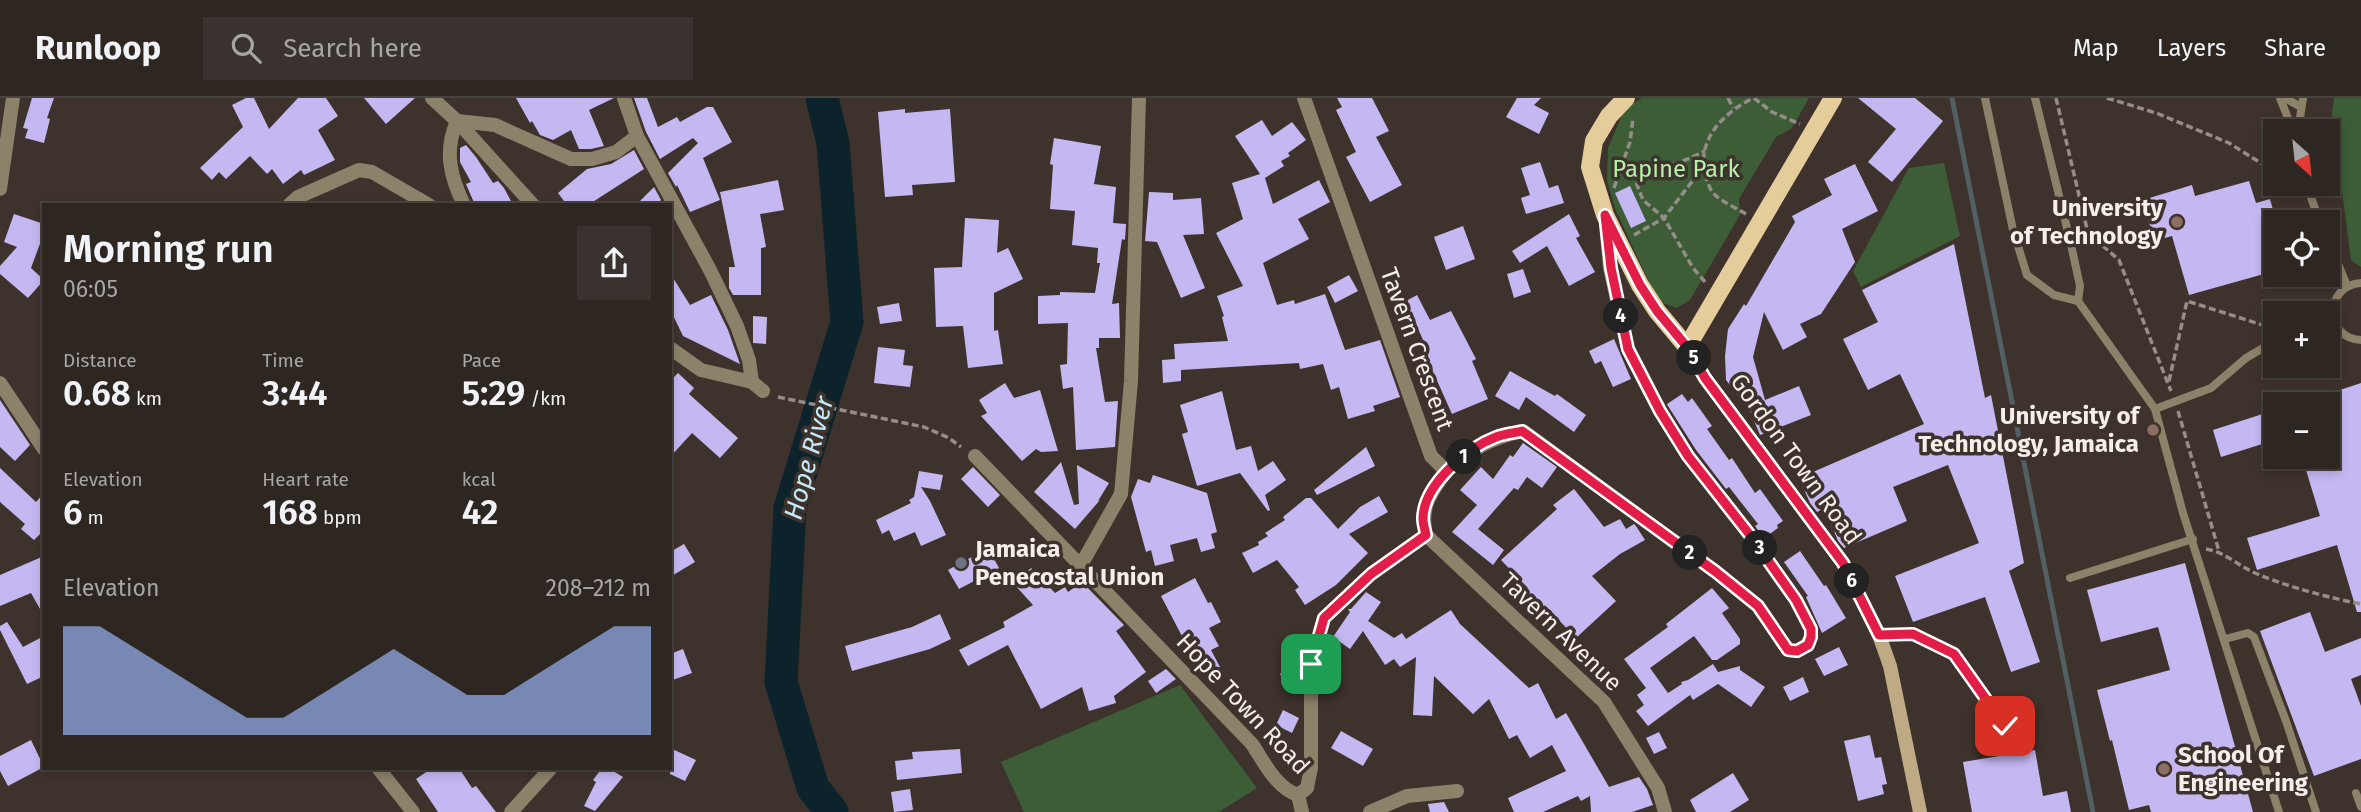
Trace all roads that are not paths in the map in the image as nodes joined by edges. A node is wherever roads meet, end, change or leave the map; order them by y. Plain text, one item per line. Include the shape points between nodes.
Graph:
1 (13, 98) edge
2 (432, 98) edge
3 (624, 98) edge
4 (1139, 98) edge
5 (1304, 98) edge
6 (1833, 98) edge
7 (1985, 98) edge
8 (2035, 98) edge
9 (2282, 98) edge
10 (2302, 102) edge
11 (1621, 105) edge
12 (2290, 119) edge
13 (457, 121) junction
14 (637, 136) junction
15 (0, 189) edge
16 (291, 203) edge
17 (426, 203) edge
18 (463, 203) edge
19 (531, 203) edge
20 (1605, 215) junction
21 (2340, 269) edge
22 (2361, 283) edge
23 (2347, 286) junction
24 (2078, 301) junction
25 (2335, 301) edge
26 (2340, 332) edge
27 (2361, 340) edge
28 (1687, 347) junction
29 (2263, 348) edge
30 (672, 349) edge
31 (0, 383) edge
32 (2155, 409) junction
33 (42, 446) edge
34 (975, 456) road end
35 (1446, 471) junction
36 (1426, 535) junction
37 (2194, 543) junction
38 (1081, 565) junction
39 (2070, 578) dead end
40 (1879, 635) junction
41 (2225, 639) junction
42 (2005, 726) dead end
43 (380, 770) edge
44 (549, 770) edge
45 (1457, 791) dead end
46 (2356, 793) dead end
47 (1298, 795) junction
48 (2361, 807) edge
49 (413, 812) edge
50 (511, 812) edge
51 (1302, 812) edge
52 (1370, 812) edge
53 (1665, 812) edge
54 (1920, 812) edge
55 (2279, 812) edge
56 (2316, 812) edge

1 - 15 street
2 - 13 street
3 - 14 street
4 - 38 street via 1131,381 1121,494
5 - 35 street, Tavern Crescent via 1431,456
6 - 28 main road
7 - 24 lane via 2027,275 2054,295
8 - 24 lane via 2080,286
9 - 10 lane
9 - 12 lane
11 - 20 main road, Gordon Town Road via 1594,141 1590,167
13 - 14 street via 495,125 571,159 616,152
13 - 18 street via 449,145 449,168
13 - 19 street
14 - 30 street via 710,270 743,340 758,386 701,370
16 - 17 street via 359,170 372,172
20 - 28 main road, Gordon Town Road via 1640,285
20 - 35 street, Tavern Crescent via 1628,349 1688,456 1796,600 1811,629 1808,645 1788,650 1758,606 1522,431 1477,447
21 - 23 lane
22 - 23 lane
23 - 25 lane
24 - 32 lane
26 - 27 lane
28 - 40 main road, Gordon Town Road via 1705,378 1843,563
29 - 32 lane via 2211,388
31 - 33 street
32 - 37 lane
34 - 38 street, Hope Town Road
35 - 36 street via 1428,497 1423,518
36 - 47 street, Hope Town Road via 1371,574 1324,618 1311,664 1311,768 1307,788
36 - 53 street, Tavern Avenue via 1604,702 1658,788
37 - 39 lane
37 - 41 lane
38 - 47 street, Hope Town Road via 1252,744 1288,792
40 - 42 lane via 1913,634 1954,654
40 - 54 main road, Gordon Town Road via 1890,666
41 - 55 lane
41 - 56 lane via 2248,633 2254,637
43 - 49 street
44 - 50 street
45 - 52 street via 1407,796
46 - 48 lane
47 - 51 street

